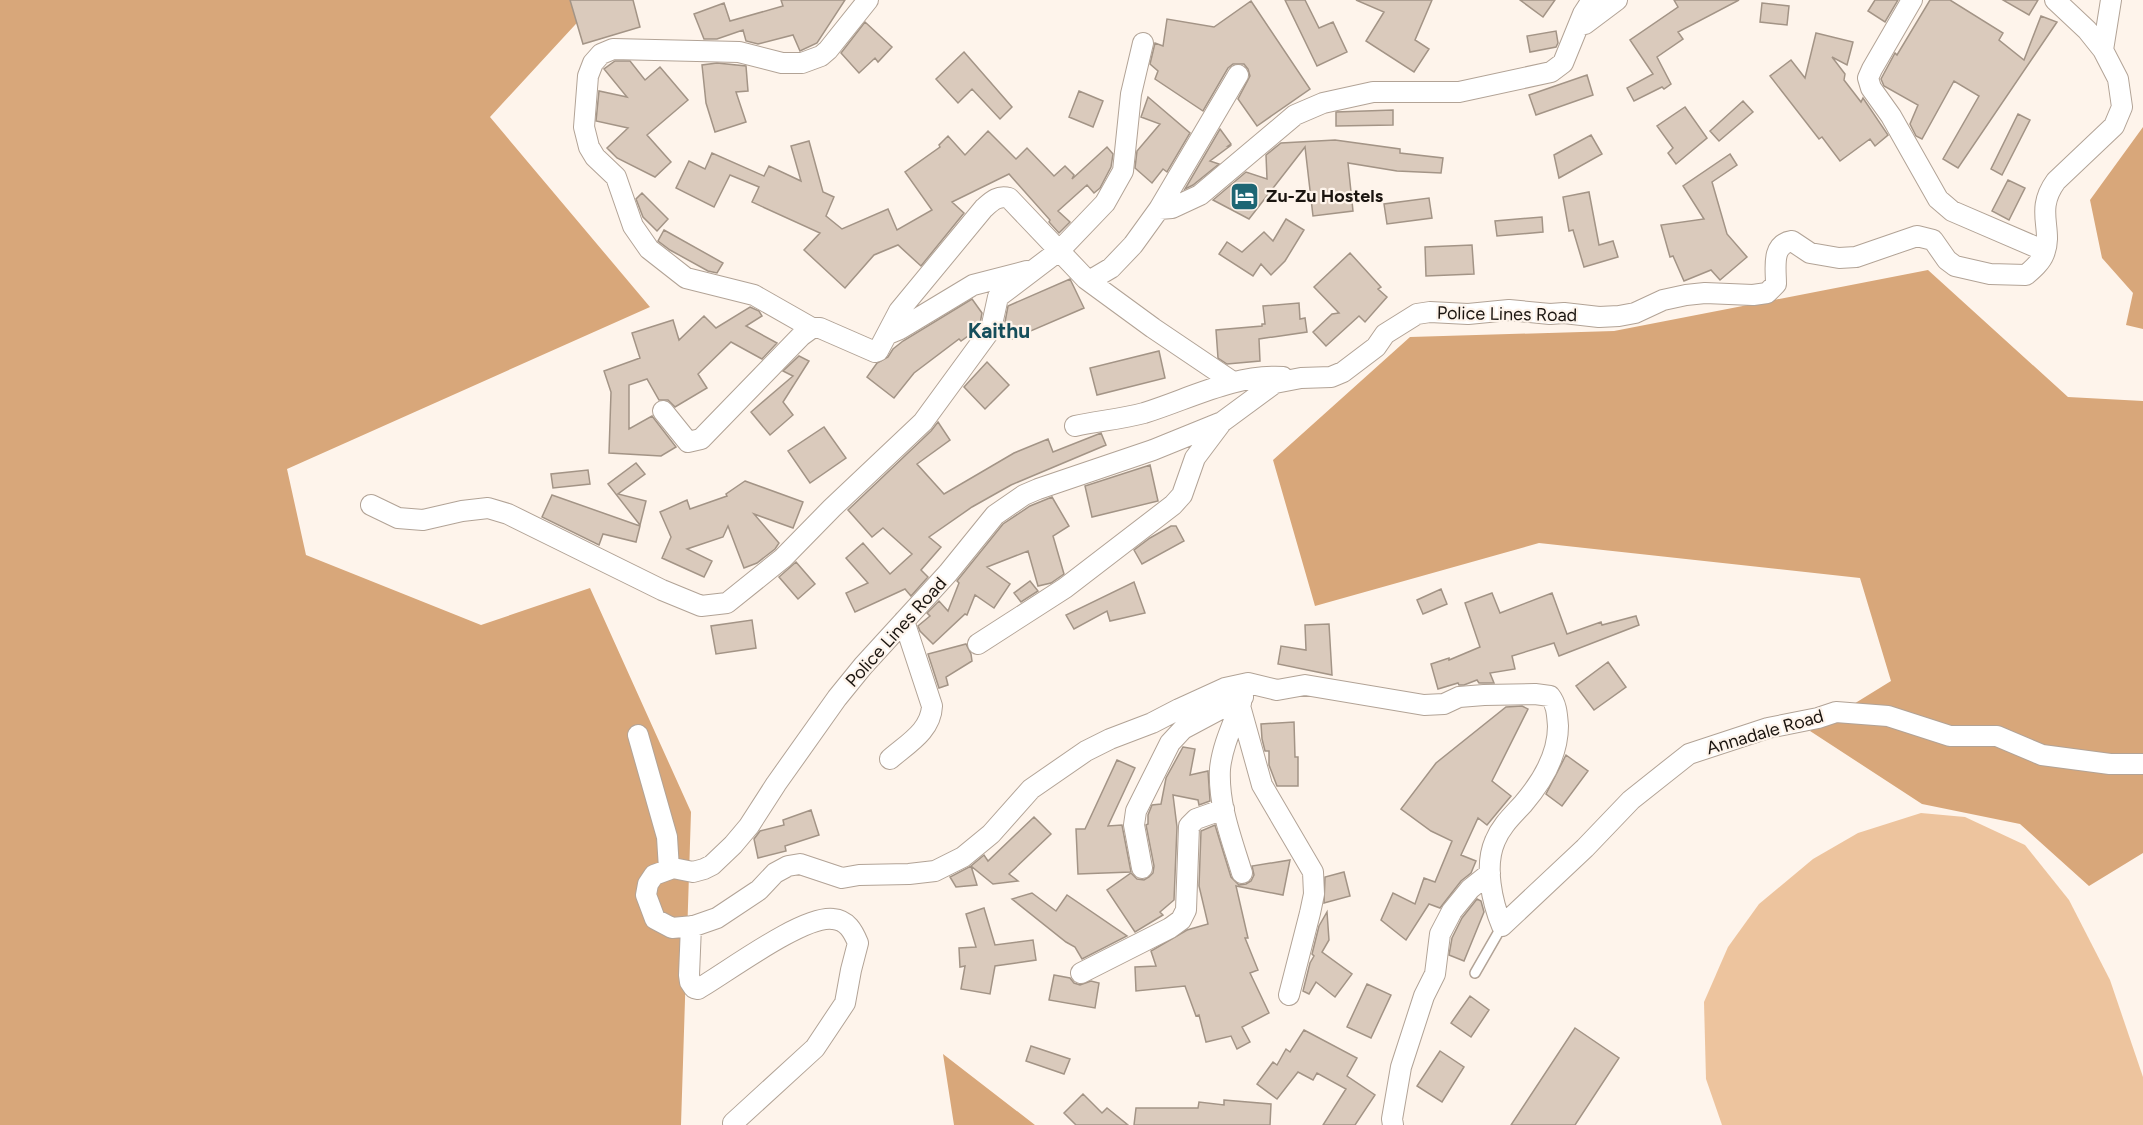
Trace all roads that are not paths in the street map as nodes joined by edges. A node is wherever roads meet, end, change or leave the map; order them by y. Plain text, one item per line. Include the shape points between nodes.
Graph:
1 (868, 0) edge
2 (1592, 0) edge
3 (1617, 0) edge
4 (1912, 0) edge
5 (2055, 0) edge
6 (2111, 0) edge
7 (1579, 25) junction
8 (1143, 43) dead end
9 (2103, 50) junction
10 (1238, 75) dead end
11 (1159, 208) junction
12 (1060, 250) junction
13 (2045, 251) junction
14 (1036, 269) junction
15 (1089, 281) junction
16 (812, 328) junction
17 (888, 334) junction
18 (1301, 378) junction
19 (1233, 382) junction
20 (663, 411) dead end
21 (1222, 422) junction
22 (1075, 426) dead end
23 (371, 505) dead end
24 (904, 621) junction
25 (978, 644) dead end
26 (1243, 696) junction
27 (638, 735) dead end
28 (890, 759) dead end
29 (2143, 764) edge
30 (1224, 809) junction
31 (1142, 868) dead end
32 (669, 869) junction
33 (1242, 873) dead end
34 (1490, 873) junction
35 (691, 926) junction
36 (1502, 926) junction
37 (1081, 973) dead end
38 (1475, 973) dead end
39 (1289, 995) dead end
40 (734, 1123) dead end
41 (1393, 1125) edge

1 - 16 street via 828,50 802,63 782,63 739,52 613,49 601,54 588,76 584,127 589,147 616,177 633,226 650,249 686,278 754,295
2 - 7 street
3 - 7 street
4 - 13 street via 1872,69 1868,78 1871,88 1892,116 1938,199 1952,211
5 - 9 street
6 - 9 street
7 - 11 street via 1563,63 1551,72 1459,92 1372,92 1323,103 1295,115 1200,195 1172,208
8 - 12 street via 1131,94 1123,171 1105,203
9 - 13 street via 2118,79 2122,107 2114,126 2049,191 2044,214
10 - 11 street
11 - 15 street via 1133,245 1111,267
12 - 14 street
12 - 15 street
12 - 17 street via 1009,198 994,199 898,311
13 - 18 street, Police Lines Road via 2023,276 1955,266 1933,240 1917,236 1856,257 1839,258 1810,253 1788,241 1777,252 1776,284 1767,293 1686,295 1635,313 1599,317 1509,310 1417,314 1385,334 1376,347 1343,372
14 - 17 street via 973,285
14 - 23 street via 998,297 991,329 923,422 783,558 727,603 701,606 488,508 423,520 398,518
15 - 19 street
16 - 17 street via 839,335 875,352
16 - 20 street via 701,439 688,442
18 - 19 street via 1268,376
18 - 21 street, Police Lines Road via 1275,383
19 - 22 street via 1142,413
21 - 24 street, Police Lines Road via 1024,495 995,515
21 - 25 street via 1196,458 1182,495 1173,505 1065,588
24 - 28 street via 932,716 925,729
24 - 32 street, Police Lines Road via 837,698 733,845 704,869
26 - 30 street via 1220,768
26 - 31 street via 1183,729 1170,743 1136,811 1134,825
26 - 34 street via 1305,686 1424,705 1444,704 1459,697 1550,696 1557,712 1556,750 1536,788 1501,829 1494,843
26 - 35 street via 1225,688 1086,751 1030,789 991,834 963,857 935,871 842,878 800,864 788,866 717,918
26 - 39 street via 1262,784 1313,872 1312,903
27 - 32 street via 667,837
29 - 36 street, Annadale Road via 2043,755 1997,736 1950,736 1888,716 1836,712 1768,728 1689,754 1631,800
30 - 33 street
30 - 37 street via 1196,819 1189,826 1186,910 1181,920
32 - 35 street via 654,875 648,884 646,895 651,910 655,919 672,928
34 - 36 street
34 - 41 street via 1470,889 1440,934 1435,974 1401,1068
35 - 40 street via 690,982 698,989 813,922 831,918 841,921 851,929 858,943 845,1003 815,1048
36 - 38 lane, Annadale Road

